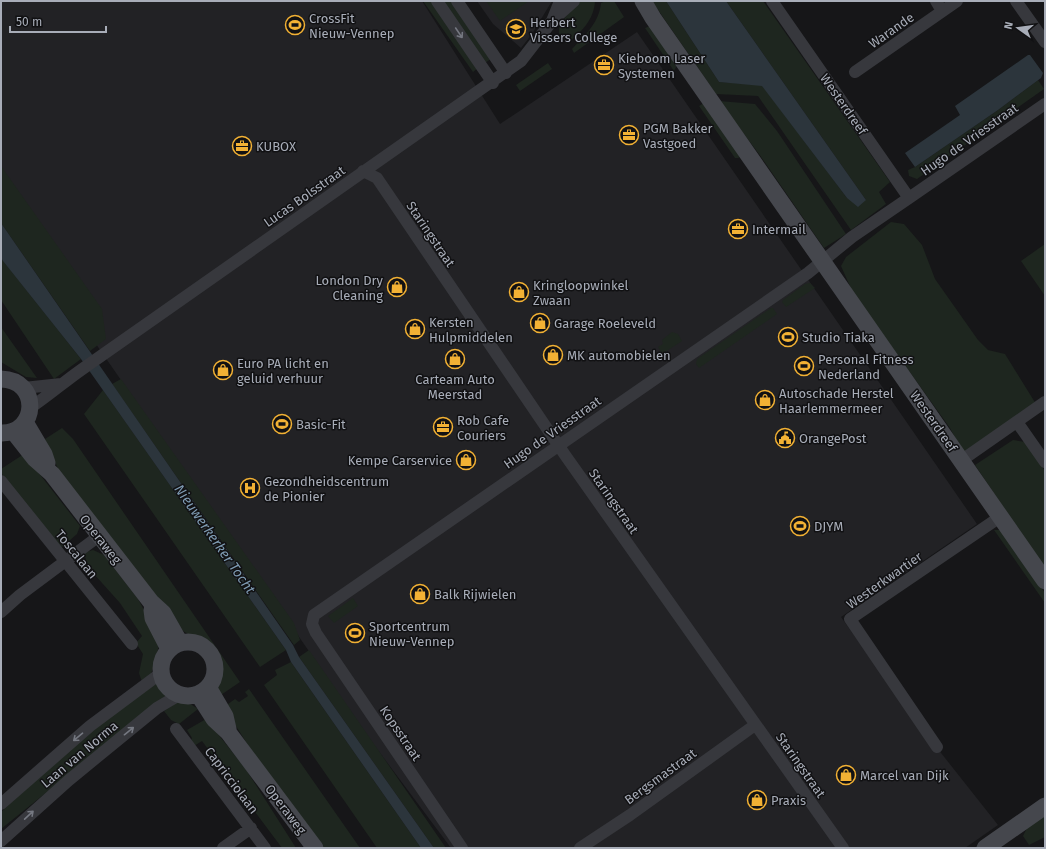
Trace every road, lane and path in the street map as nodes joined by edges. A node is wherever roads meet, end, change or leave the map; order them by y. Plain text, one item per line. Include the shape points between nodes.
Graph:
1 (437, 1) edge
2 (457, 1) edge
3 (560, 1) edge
4 (574, 1) edge
5 (772, 1) edge
6 (957, 1) edge
7 (1016, 1) edge
8 (643, 3) edge
9 (939, 6) edge
10 (552, 21) junction
11 (1045, 42) edge
12 (855, 72) dead end
13 (506, 73) junction
14 (493, 82) junction
15 (1045, 104) edge
16 (363, 171) junction
17 (909, 198) junction
18 (821, 262) junction
19 (1, 379) edge
20 (62, 384) junction
21 (24, 388) junction
22 (1045, 402) edge
23 (1017, 422) junction
24 (17, 423) edge
25 (558, 445) junction
26 (962, 460) junction
27 (1045, 462) edge
28 (1, 481) edge
29 (1000, 517) junction
30 (99, 536) junction
31 (66, 562) junction
32 (1045, 581) edge
33 (1, 612) edge
34 (316, 634) joint
35 (132, 644) dead end
36 (175, 646) junction
37 (161, 672) junction
38 (203, 691) junction
39 (179, 694) junction
40 (755, 725) junction
41 (176, 729) dead end
42 (937, 747) dead end
43 (1, 804) edge
44 (1045, 806) edge
45 (251, 828) junction
46 (1, 841) edge
47 (223, 848) edge
48 (265, 848) edge
49 (315, 848) edge
50 (462, 848) edge
51 (580, 848) edge
52 (843, 848) edge
53 (985, 848) edge

1 -> 14 street
2 - 13 street
3 - 10 street, Lucas Bolsstraat
4 - 10 street, Lucas Bolsstraat
5 - 17 street, Westerdreef
6 - 9 street, Warande
7 - 11 street
8 - 18 street, Westerdreef
9 - 12 street, Warande
10 - 13 street, Lucas Bolsstraat via 521,61
13 - 14 street, Lucas Bolsstraat
14 - 16 street, Lucas Bolsstraat
15 - 17 street, Hugo de Vriesstraat
16 - 20 street, Lucas Bolsstraat
16 - 25 street, Staringstraat via 377,178
17 - 18 street
18 - 25 street, Hugo de Vriesstraat
18 - 26 street, Westerdreef
19 - 21 street via 16,382
20 - 21 street
20 - 24 street, Lucas Bolsstraat
21 - 24 street via 30,400
22 - 23 street
23 - 26 street
23 - 27 street
24 - 30 street, Operaweg via 35,459 52,474
25 - 34 street, Hugo de Vriesstraat via 314,615 312,624
25 - 40 street, Staringstraat
26 - 29 street, Westerdreef
28 - 31 street, Toscalaan
29 - 32 street, Westerdreef
29 - 42 street, Westerkwartier via 850,619
30 - 31 street
30 - 36 street, Operaweg via 151,602 163,613
31 - 33 street
31 - 35 street, Toscalaan
34 - 50 street, Kopsstraat
36 - 37 street via 162,660
36 - 38 street via 196,643 209,651 215,666 213,681
37 - 39 street via 167,686
37 -> 43 street, Laan van Norma via 90,726
38 - 39 street via 185,696
38 - 49 street, Operaweg via 214,720 228,732
46 -> 39 street, Laan van Norma via 75,775
40 - 51 street, Bergsmastraat
40 - 52 street, Staringstraat
41 - 45 street, Capricciolaan
44 - 53 street
45 - 47 street
45 - 48 street, Capricciolaan

